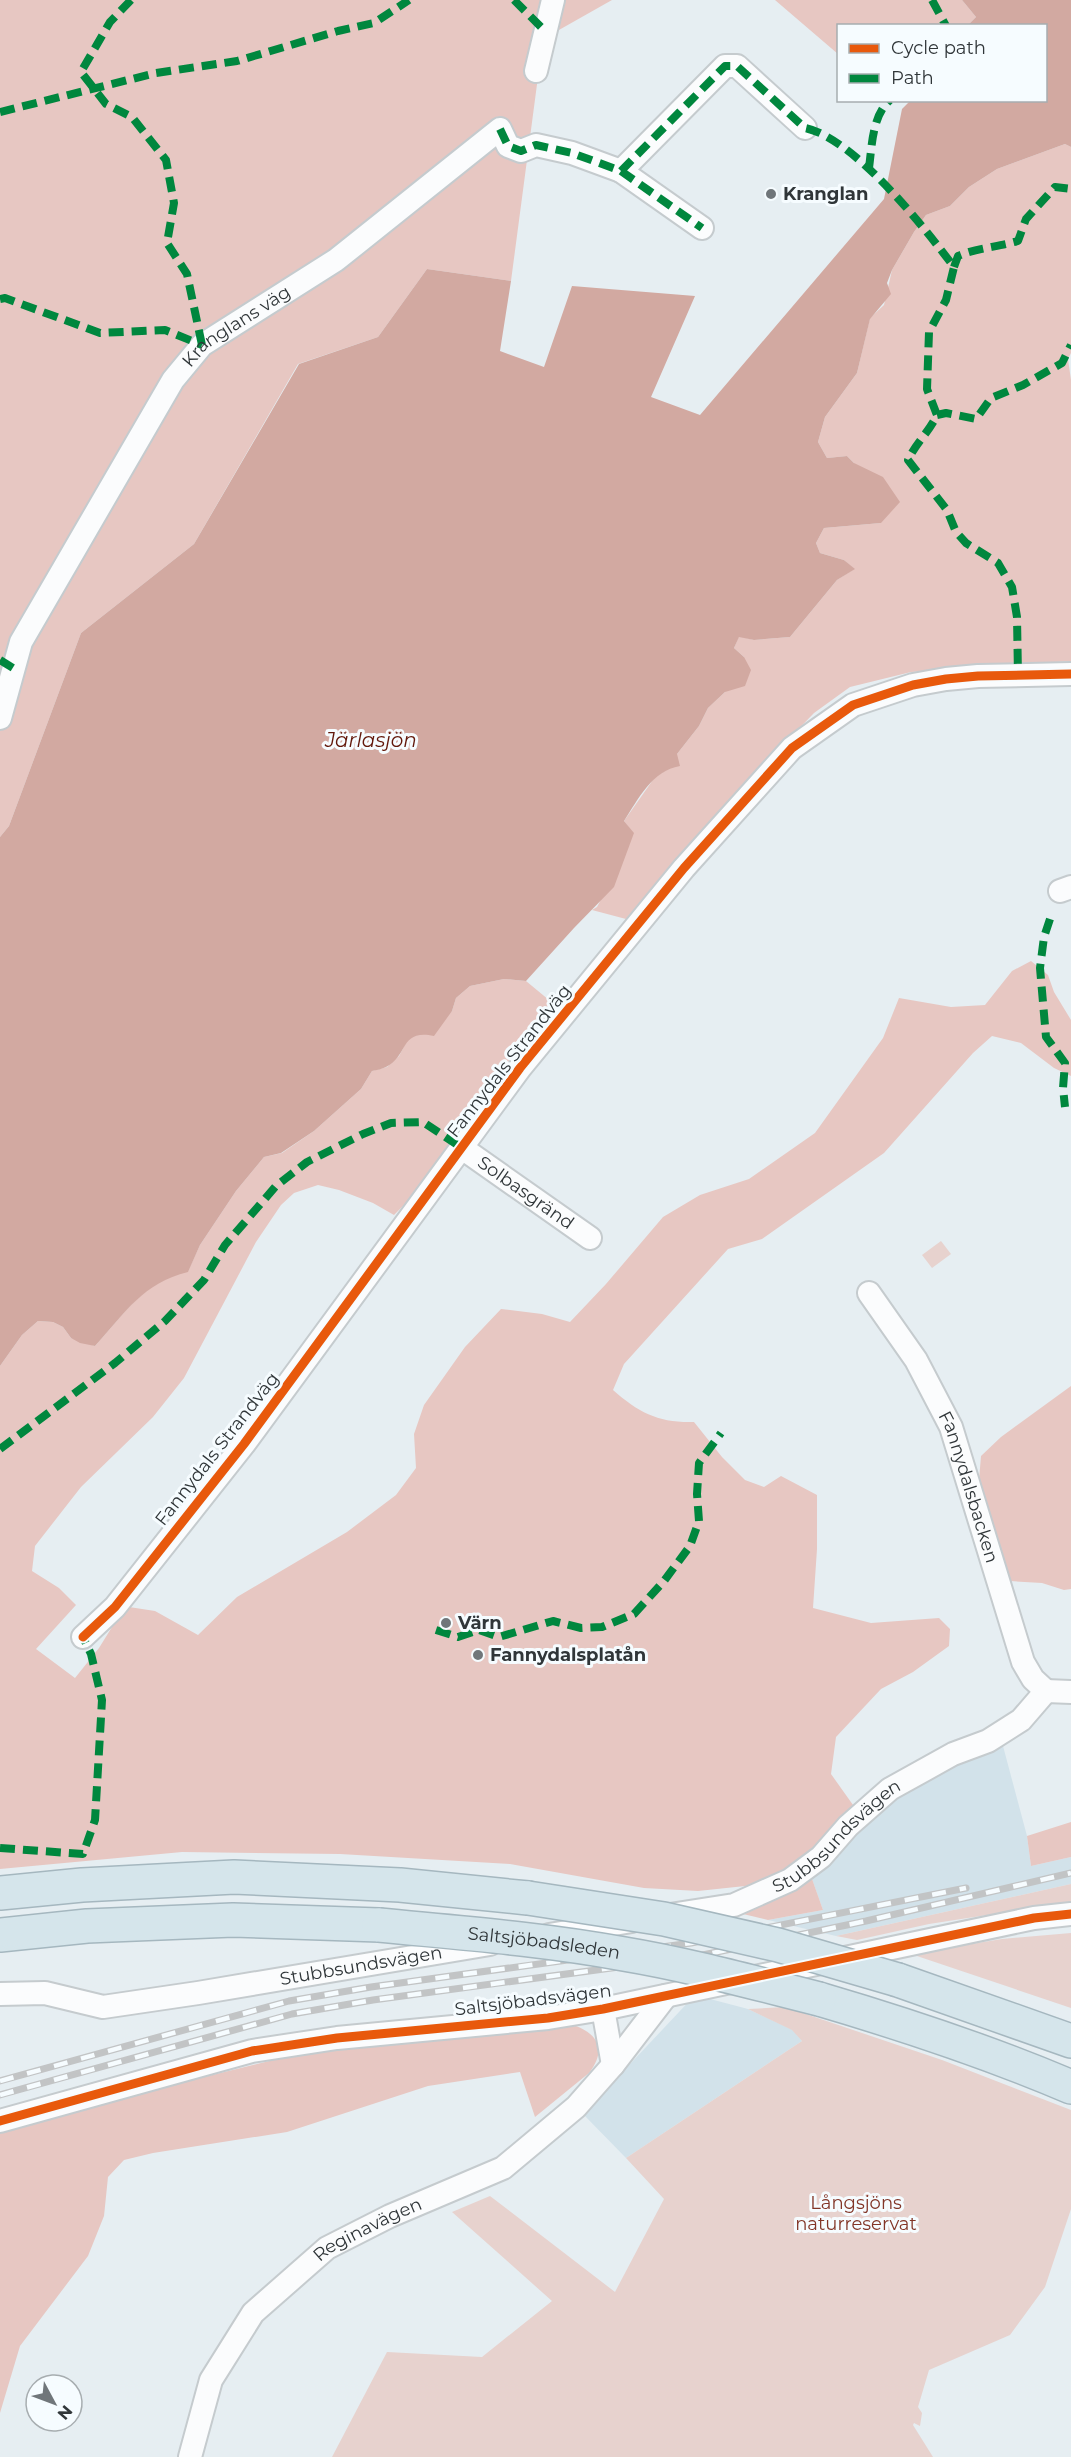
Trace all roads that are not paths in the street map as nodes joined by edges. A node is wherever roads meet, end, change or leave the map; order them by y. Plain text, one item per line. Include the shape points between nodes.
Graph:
1 (553, 0) edge
2 (536, 71) dead end
3 (805, 128) dead end
4 (621, 171) junction
5 (702, 228) dead end
6 (1071, 675) edge
7 (0, 718) edge
8 (462, 1148) junction
9 (590, 1238) dead end
10 (869, 1293) dead end
11 (83, 1637) dead end
12 (1046, 1690) junction
13 (1071, 1692) edge
14 (0, 1893) edge
15 (1071, 1914) edge
16 (0, 1935) edge
17 (0, 1994) edge
18 (666, 1996) junction
19 (603, 2009) junction
20 (1071, 2041) edge
21 (613, 2065) junction
22 (1071, 2087) edge
23 (0, 2121) edge
24 (190, 2457) edge

1 - 2 street
3 - 4 street via 737,66 725,66
4 - 5 street, Kranglans väg
4 - 7 street, Kranglans väg via 536,145 521,151 508,146 500,129 336,260 202,345 173,380 21,642
6 - 8 street, Fannydals Strandväg via 978,676 913,686 853,705 792,748 678,876 520,1068
8 - 9 street, Solbasgränd
8 - 11 street, Fannydals Strandväg via 244,1444 115,1607
10 - 12 street, Fannydalsbacken via 916,1360 951,1427 1023,1662
12 - 13 street
12 - 17 street, Stubbsundsvägen via 1021,1720 988,1741 953,1754 890,1789 821,1857 790,1880 734,1905 103,2007 45,1993
14 - 20 highway, bridge via 234,1877 400,1885 528,1898 664,1919 778,1945 898,1980
15 - 18 street, Saltsjöbadsvägen via 1034,1918
16 - 22 highway, Saltsjöbadsleden, bridge via 87,1926 233,1920 379,1925 503,1936 624,1954 819,1999 1033,2070
18 - 19 street, Saltsjöbadsvägen
18 - 21 street, Reginavägen
19 - 21 street
19 - 23 street, Saltsjöbadsvägen via 346,2037 252,2052
21 - 24 street, Reginavägen via 576,2107 503,2168 390,2216 327,2248 253,2313 211,2380

